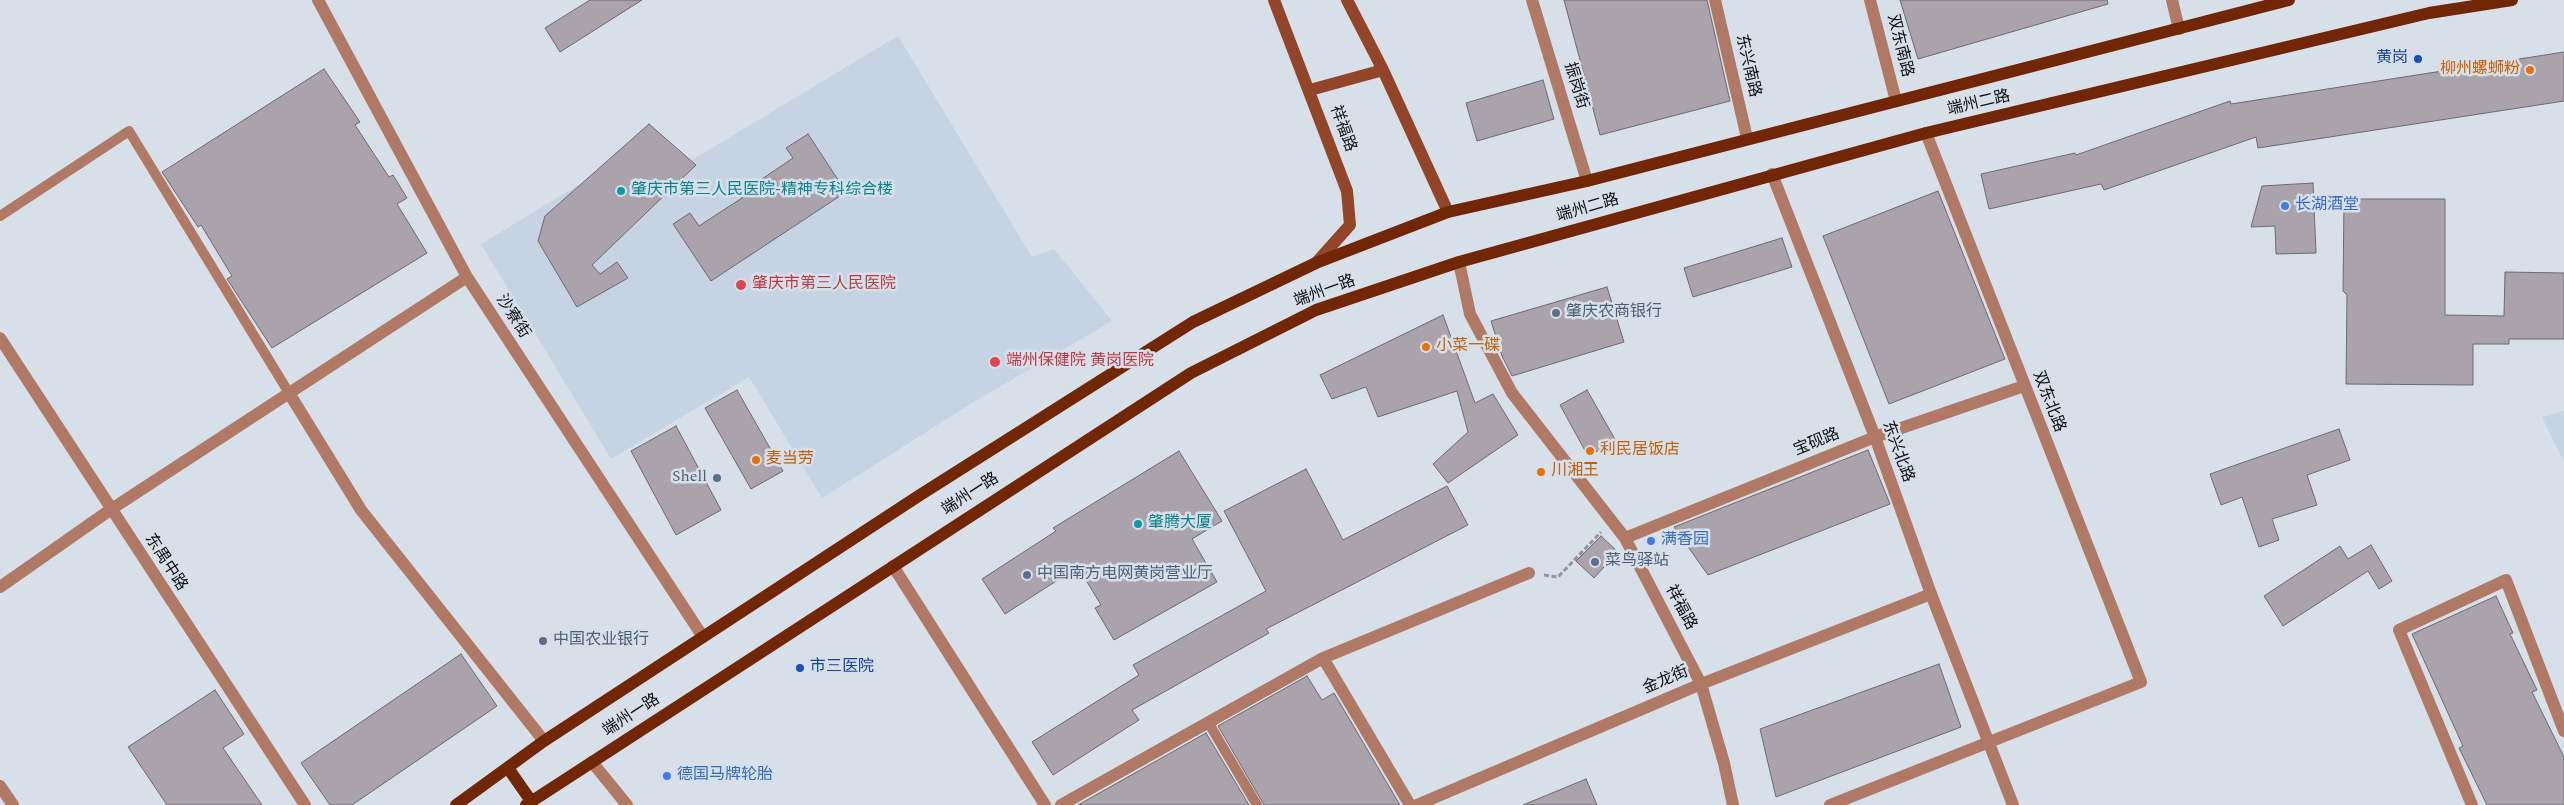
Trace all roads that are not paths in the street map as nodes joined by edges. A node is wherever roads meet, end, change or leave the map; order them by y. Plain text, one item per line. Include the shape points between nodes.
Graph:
1 (318, 0) edge
2 (1274, 0) edge
3 (1347, 0) edge
4 (1532, 0) edge
5 (1715, 0) edge
6 (1870, 0) edge
7 (2172, 0) edge
8 (2289, 0) edge
9 (2512, 0) edge
10 (2179, 29) junction
11 (1382, 70) junction
12 (1310, 90) junction
13 (1896, 101) junction
14 (1926, 133) junction
15 (1747, 138) junction
16 (1772, 174) junction
17 (1587, 181) junction
18 (1448, 212) junction
19 (0, 216) edge
20 (1459, 262) junction
21 (1316, 263) junction
22 (467, 277) junction
23 (0, 338) edge
24 (2024, 386) junction
25 (289, 393) junction
26 (1875, 438) junction
27 (110, 510) junction
28 (1625, 538) junction
29 (893, 566) junction
30 (1529, 573) road end
31 (0, 587) edge
32 (1931, 594) junction
33 (703, 637) junction
34 (1323, 658) junction
35 (1701, 684) junction
36 (1208, 722) junction
37 (2564, 731) edge
38 (544, 741) junction
39 (1989, 742) junction
40 (592, 762) junction
41 (508, 768) junction
42 (0, 786) edge
43 (528, 803) edge
44 (13, 805) edge
45 (305, 805) edge
46 (456, 805) edge
47 (627, 805) edge
48 (1045, 805) edge
49 (1060, 805) edge
50 (1257, 805) edge
51 (1410, 805) edge
52 (1416, 805) edge
53 (1733, 805) edge
54 (1830, 805) edge
55 (2013, 805) edge
56 (2472, 805) edge

1 - 22 street, 沙寮街
2 - 12 street, 祥福路
3 - 11 street
4 - 17 street, 振岗街
5 - 15 street, 东兴南路
6 - 13 street, 双东南路
7 - 10 street
8 - 10 main road, 端州二路
9 - 14 main road, 端州二路 via 2429,13
10 - 13 main road, 端州二路
11 - 12 street
11 - 18 street
12 - 21 street, 祥福路 via 1347,190 1350,225
13 - 15 main road, 端州二路
14 - 16 main road, 端州二路
14 - 24 street, 双东北路
15 - 17 main road, 端州二路
16 - 20 main road, 端州二路
16 - 26 street, 东兴北路
17 - 18 main road, 端州二路
18 - 21 main road, 端州二路
19 - 25 lane via 129,131
20 - 28 street, 祥福路 via 1470,314 1512,393
20 - 29 main road, 端州一路 via 1316,310 1191,373
21 - 33 main road, 端州一路 via 1193,322
22 - 25 street
22 - 33 street, 沙寮街
23 - 27 street, 东禺中路
24 - 26 street, 宝砚路
24 - 39 street, 双东北路 via 2140,682
25 - 27 street
25 - 38 street via 361,510
26 - 28 street, 宝砚路
26 - 32 street, 东兴北路
27 - 31 street
27 - 45 street, 东禺中路
28 - 35 street, 祥福路
29 - 40 main road, 端州一路
29 - 48 street
30 - 34 street
32 - 35 street, 金龙街
32 - 39 street, 东兴北路
33 - 38 main road, 端州一路
34 - 36 street
34 - 51 street
35 - 52 street, 金龙街
35 - 53 street, 祥福路
36 - 49 street
36 - 50 lane
37 - 56 street via 2506,580 2399,630
38 - 41 main road, 端州一路
39 - 54 street
39 - 55 street, 东兴北路
40 - 43 main road, 端州一路
40 - 47 street
41 - 43 main road
41 - 46 main road, 端州一路
42 - 44 street

